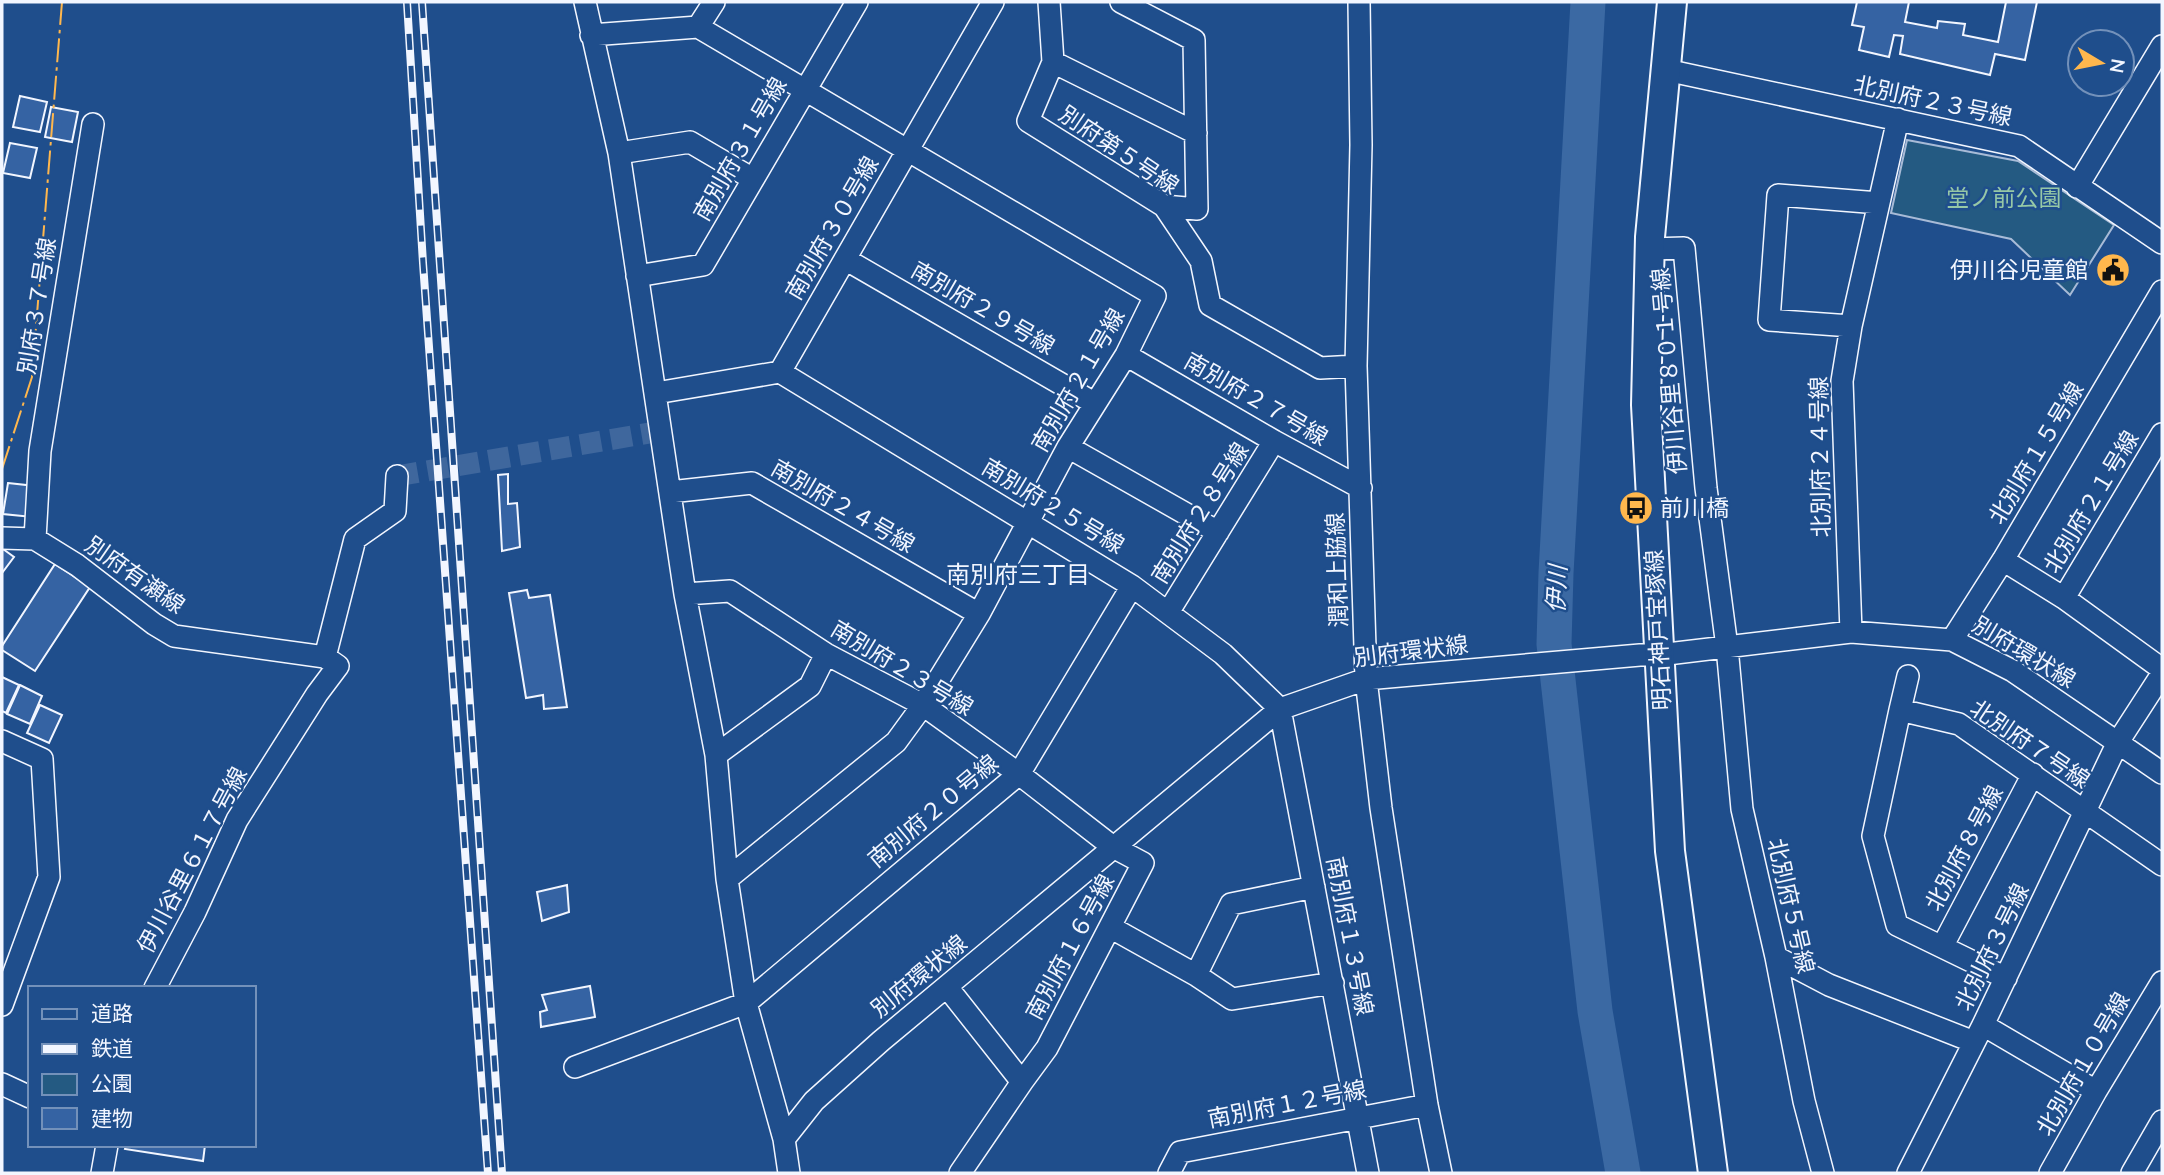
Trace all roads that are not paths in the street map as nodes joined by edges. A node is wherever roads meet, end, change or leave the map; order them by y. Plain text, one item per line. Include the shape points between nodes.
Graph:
1 (585, 2) edge
2 (714, 2) edge
3 (857, 2) edge
4 (993, 2) edge
5 (1049, 2) edge
6 (1121, 2) edge
7 (1359, 2) edge
8 (1672, 2) edge
9 (698, 27) junction
10 (591, 35) junction
11 (2162, 46) edge
12 (1053, 62) junction
13 (1666, 71) junction
14 (804, 89) junction
15 (1898, 119) junction
16 (93, 124) dead end
17 (1196, 133) junction
18 (908, 150) junction
19 (619, 153) junction
20 (753, 178) junction
21 (2077, 187) junction
22 (1879, 203) junction
23 (1164, 206) junction
24 (2162, 243) edge
25 (1650, 249) junction
26 (845, 259) junction
27 (638, 276) junction
28 (2162, 291) edge
29 (1851, 326) junction
30 (1126, 355) junction
31 (1356, 366) junction
32 (780, 372) junction
33 (656, 393) junction
34 (1094, 403) junction
35 (2162, 434) edge
36 (1275, 441) junction
37 (1068, 447) junction
38 (397, 476) dead end
39 (1361, 488) junction
40 (670, 492) junction
41 (1028, 521) junction
42 (1218, 532) junction
43 (2, 538) edge
44 (35, 539) junction
45 (2003, 560) junction
46 (1132, 586) junction
47 (685, 594) junction
48 (2064, 598) junction
49 (1170, 611) junction
50 (979, 614) junction
51 (1851, 632) junction
52 (1952, 640) junction
53 (1727, 647) junction
54 (826, 654) junction
55 (1649, 655) junction
56 (325, 657) junction
57 (2162, 672) edge
58 (1908, 676) dead end
59 (1366, 679) junction
60 (923, 705) junction
61 (1280, 709) junction
62 (1900, 710) junction
63 (2, 741) edge
64 (2118, 742) junction
65 (716, 755) junction
66 (2162, 773) edge
67 (1018, 774) junction
68 (2033, 774) junction
69 (2086, 813) junction
70 (1113, 847) junction
71 (2162, 865) edge
72 (727, 879) junction
73 (1314, 887) junction
74 (1110, 927) junction
75 (1942, 947) junction
76 (1776, 957) junction
77 (1196, 975) junction
78 (2006, 978) junction
79 (2162, 982) edge
80 (1333, 983) junction
81 (156, 986) edge
82 (947, 988) junction
83 (746, 1003) junction
84 (2, 1005) edge
85 (1979, 1033) junction
86 (575, 1067) dead end
87 (1022, 1082) junction
88 (2, 1084) edge
89 (2096, 1091) junction
90 (28, 1096) edge
91 (1427, 1105) junction
92 (1357, 1117) junction
93 (2162, 1121) edge
94 (784, 1139) junction
95 (107, 1147) edge
96 (103, 1173) edge
97 (789, 1173) edge
98 (960, 1173) edge
99 (1169, 1173) edge
100 (1368, 1173) edge
101 (1441, 1173) edge
102 (1713, 1173) edge
103 (1823, 1173) edge
104 (1908, 1173) edge
105 (2050, 1173) edge
106 (2133, 1173) edge

1 - 10 street
2 - 9 street
3 - 14 street, 南別府３１号線
4 - 18 street, 南別府３０号線
5 - 12 street, 別府第５号線
6 - 17 street via 1194,40
7 - 31 street, 潤和上脇線
8 - 13 main road, 明石神戸宝塚線
9 - 10 street
9 - 14 street, 南別府２１号線
10 - 19 street
11 - 21 street
12 - 17 street
12 - 23 street, 別府第５号線 via 1028,121
13 - 15 street, 北別府２３号線
13 - 25 main road, 明石神戸宝塚線
14 - 18 street, 南別府２１号線
14 - 20 street, 南別府３１号線
15 - 21 street, 北別府２３号線 via 2019,146
15 - 22 street, 北別府２４号線
16 - 44 street, 別府３７号線 via 40,451
17 - 23 street via 1197,209
18 - 26 street, 南別府３０号線
18 - 30 street, 南別府２１号線 via 1155,296
19 - 20 street via 690,142
19 - 27 street
20 - 27 street, 南別府３１号線 via 703,265
21 - 24 street, 北別府２３号線
22 - 29 street, 北別府２４号線
22 - 29 street via 1778,195 1769,320
23 - 31 street, 別府第５号線 via 1201,261 1209,306 1320,368
25 - 53 street, 伊川谷里８０１号線 via 1684,248 1706,488
25 - 55 main road, 明石神戸宝塚線 via 1646,405
26 - 32 street, 南別府３０号線
26 - 34 street, 南別府２９号線
27 - 33 street
28 - 45 street, 北別府１５号線
29 - 51 street, 北別府２４号線 via 1842,381
30 - 34 street, 南別府２１号線
30 - 36 street, 南別府２７号線
31 - 39 street, 潤和上脇線
32 - 33 street
32 - 41 street, 南別府２５号線
33 - 40 street
34 - 37 street, 南別府２１号線
35 - 48 street, 北別府２１号線
36 - 39 street, 南別府２７号線
36 - 42 street, 南別府２８号線
37 - 41 street, 南別府２１号線
37 - 42 street
38 - 56 street via 395,511 355,539
39 - 59 street, 潤和上脇線
40 - 47 street
40 - 50 street, 南別府２４号線 via 752,483
41 - 46 street, 南別府２５号線
41 - 50 street, 南別府２１号線
42 - 49 street, 南別府２８号線
43 - 44 street
44 - 56 street, 別府有瀬線 via 174,636
45 - 48 street
45 - 52 street, 北別府１５号線
46 - 49 street, 南別府２５号線
46 - 67 street, 南別府２０号線
47 - 54 street, 南別府２３号線 via 730,591
47 - 65 street
48 - 57 street
49 - 61 street, 南別府２５号線
50 - 60 street, 南別府２１号線
51 - 52 street, 別府環状線
51 - 53 street, 別府環状線
52 - 64 street, 別府環状線 via 2013,671
53 - 55 street, 別府環状線
53 - 76 street, 北別府５号線 via 1742,809
54 - 60 street, 南別府２３号線
54 - 65 street via 810,686
55 - 59 street, 別府環状線
55 - 102 main road, 明石神戸宝塚線
56 - 81 street, 伊川谷里６１７号線 via 338,666 237,820
57 - 64 street, 北別府３号線
58 - 62 street
59 - 61 street, 別府環状線
59 - 91 street, 潤和上脇線
60 - 67 street, 南別府２３号線
60 - 72 street, 南別府２１号線 via 896,742
61 - 70 street, 別府環状線
61 - 73 street, 南別府１３号線
62 - 68 street, 北別府７号線 via 1959,724
62 - 75 street via 1873,836 1897,925
63 - 84 street via 43,758 49,877
64 - 66 street, 別府環状線
64 - 69 street, 北別府３号線
65 - 72 street
67 - 70 street, 南別府２３号線
67 - 83 street, 南別府２０号線
68 - 69 street, 北別府７号線
68 - 75 street, 北別府８号線
69 - 71 street, 北別府７号線
69 - 78 street, 北別府３号線
70 - 74 street, 南別府１６号線 via 1143,863
70 - 82 street, 別府環状線
72 - 83 street
73 - 77 street via 1231,904
73 - 80 street, 南別府１３号線
74 - 77 street
74 - 87 street, 南別府１６号線 via 1046,1048
75 - 78 street
76 - 85 street via 1829,985
76 - 103 street, 北別府５号線
77 - 80 street via 1232,999
78 - 85 street, 北別府３号線
79 - 89 street, 北別府１０号線
80 - 92 street, 南別府１３号線
82 - 87 street
82 - 94 street, 別府環状線 via 823,1093
83 - 86 street, 南別府２０号線
83 - 94 street
85 - 89 street
85 - 104 street, 北別府３号線
87 - 98 street
88 - 90 street
89 - 105 street, 北別府１０号線
91 - 92 street, 南別府１２号線
91 - 101 street, 潤和上脇線
92 - 99 street, 南別府１２号線 via 1180,1152
92 - 100 street, 南別府１３号線
93 - 106 street
94 - 97 street
95 - 96 street

